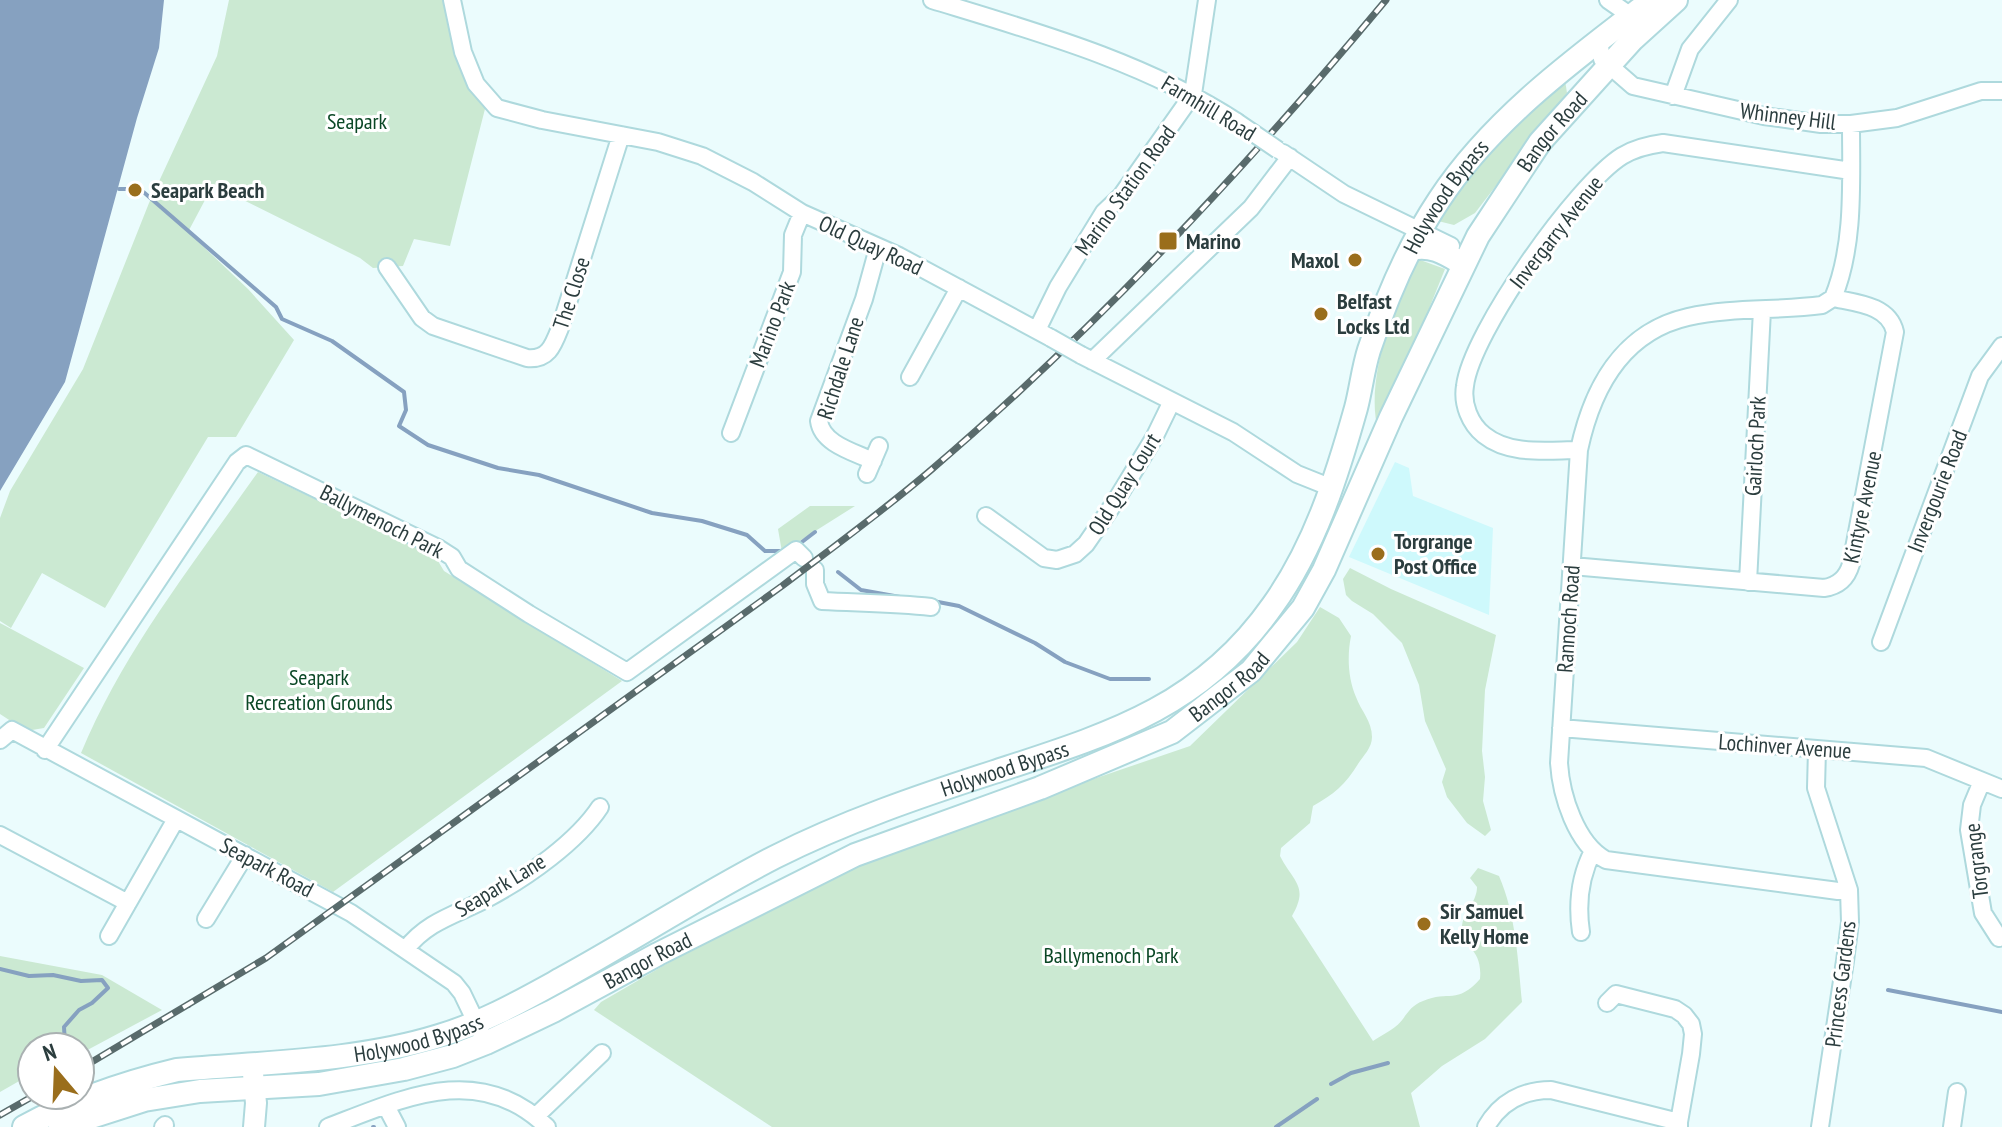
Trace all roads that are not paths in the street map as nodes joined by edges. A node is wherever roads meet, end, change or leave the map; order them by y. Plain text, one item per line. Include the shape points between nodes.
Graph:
1 (452, 0) edge
2 (932, 0) edge
3 (1207, 0) edge
4 (1608, 0) edge
5 (1652, 0) edge
6 (1676, 0) edge
7 (1729, 0) edge
8 (1631, 16) junction
9 (1603, 55) junction
10 (2002, 91) edge
11 (1193, 94) junction
12 (1673, 96) junction
13 (1851, 124) junction
14 (621, 135) junction
15 (1284, 154) junction
16 (1851, 171) junction
17 (802, 213) junction
18 (1416, 240) junction
19 (878, 248) junction
20 (1466, 259) junction
21 (387, 267) dead end
22 (959, 288) junction
23 (1833, 298) junction
24 (1762, 310) junction
25 (1044, 334) junction
26 (2002, 346) edge
27 (1087, 358) junction
28 (910, 377) dead end
29 (1171, 403) junction
30 (731, 433) dead end
31 (1579, 450) junction
32 (873, 460) dead end
33 (1332, 488) junction
34 (986, 516) dead end
35 (1572, 566) junction
36 (1748, 582) junction
37 (931, 607) dead end
38 (1881, 642) dead end
39 (1189, 688) junction
40 (1205, 708) junction
41 (1561, 728) junction
42 (6, 735) edge
43 (1817, 749) junction
44 (45, 750) junction
45 (1982, 781) junction
46 (2002, 789) edge
47 (598, 817) dead end
48 (176, 819) junction
49 (0, 835) edge
50 (1593, 851) junction
51 (245, 855) junction
52 (1849, 890) junction
53 (128, 903) junction
54 (206, 919) dead end
55 (1581, 932) dead end
56 (109, 936) dead end
57 (1999, 938) dead end
58 (406, 949) junction
59 (1607, 1003) dead end
60 (482, 1033) junction
61 (602, 1053) dead end
62 (252, 1064) junction
63 (254, 1088) junction
64 (1957, 1092) dead end
65 (386, 1106) junction
66 (542, 1122) edge
67 (1679, 1124) edge
68 (24, 1127) edge
69 (60, 1127) edge
70 (254, 1127) edge
71 (328, 1127) edge
72 (397, 1127) edge
73 (1486, 1127) edge
74 (1820, 1127) edge
75 (1952, 1127) edge

1 - 14 street, Old Quay Road via 476,84 496,107
2 - 11 street, Farmhill Road via 1099,54
3 - 11 street
4 - 8 street
5 - 8 highway, Holywood Bypass
6 - 9 highway, Bangor Road
7 - 12 street via 1690,49
8 - 9 highway, Holywood Bypass
9 - 12 street, Whinney Hill via 1633,86
9 - 18 highway, Holywood Bypass via 1564,71 1515,112 1440,198
9 - 20 highway, Bangor Road
10 - 13 street, Whinney Hill via 1981,91 1897,118
11 - 15 street, Farmhill Road, bridge
11 - 25 street, Marino Station Road via 1104,212 1058,287
12 - 13 street, Whinney Hill via 1764,116
13 - 16 street
14 - 17 street, Old Quay Road via 702,156
14 - 21 street, The Close via 560,328 546,355 527,358 433,326
15 - 18 street, Farmhill Road
15 - 27 street via 1251,208
16 - 23 street via 1846,242
16 - 31 street, Invergarry Avenue via 1663,143 1621,156 1590,183 1499,308 1472,362 1464,392 1476,428 1498,444
17 - 19 street, Old Quay Road
17 - 30 street, Marino Park via 793,235 792,272
18 - 20 highway
18 - 33 highway, Holywood Bypass via 1368,353
19 - 22 street, Old Quay Road
19 - 32 street, Richdale Lane via 819,421 827,438
20 - 40 highway, Bangor Road via 1303,608 1251,671
22 - 25 street, Old Quay Road
22 - 28 street
23 - 24 street, Rannoch Road via 1822,305
23 - 36 street, Kintyre Avenue via 1881,312 1895,332 1849,569 1840,582 1824,588
24 - 31 street, Rannoch Road via 1689,317 1632,346 1602,382
24 - 36 street, Gairloch Park
25 - 27 street, Old Quay Road, bridge
26 - 38 street, Invergourie Road via 1980,376
27 - 29 street, Old Quay Road
29 - 33 street, Old Quay Road
29 - 34 street, Old Quay Court via 1115,502 1075,554 1044,558
31 - 35 street, Rannoch Road
33 - 39 highway, Holywood Bypass via 1274,605 1240,647
35 - 36 street, Kintyre Avenue
35 - 41 street, Rannoch Road
37 - 44 street, Ballymenoch Park via 822,601 810,564 796,550 627,672 459,569 438,548 246,455
39 - 40 highway
39 - 60 highway, Holywood Bypass via 1150,715 1074,747 844,826 777,856
40 - 60 highway, Bangor Road via 1144,746 855,855
41 - 43 street, Lochinver Avenue
41 - 50 street, Rannoch Road via 1562,785 1573,818
42 - 44 street, Seapark Road
43 - 45 street, Lochinver Avenue via 1926,758
43 - 52 street, Princess Gardens via 1816,788
44 - 48 street, Seapark Road
45 - 46 street, Lochinver Avenue
45 - 57 street, Torgrange via 1969,830 1983,913
47 - 58 street, Seapark Lane via 522,876 419,932
48 - 51 street, Seapark Road
48 - 53 street
49 - 53 street
50 - 52 street via 1613,863
50 - 55 street via 1583,878
51 - 54 street
51 - 58 street, Seapark Road
52 - 74 street, Princess Gardens via 1850,922
53 - 56 street
58 - 60 street, Seapark Road via 454,983
59 - 67 street via 1616,994 1675,1009 1688,1019 1693,1034
60 - 62 highway, Holywood Bypass
60 - 63 highway, Holywood Bypass via 412,1068 319,1084
61 - 66 street
62 - 63 main road
62 - 68 highway, Holywood Bypass via 177,1070 131,1082 84,1097
63 - 69 highway, Holywood Bypass via 144,1100
63 - 70 main road
64 - 75 street
65 - 66 street via 423,1093 466,1089 520,1104
65 - 71 street
65 - 72 street
67 - 73 street via 1540,1090 1510,1100

